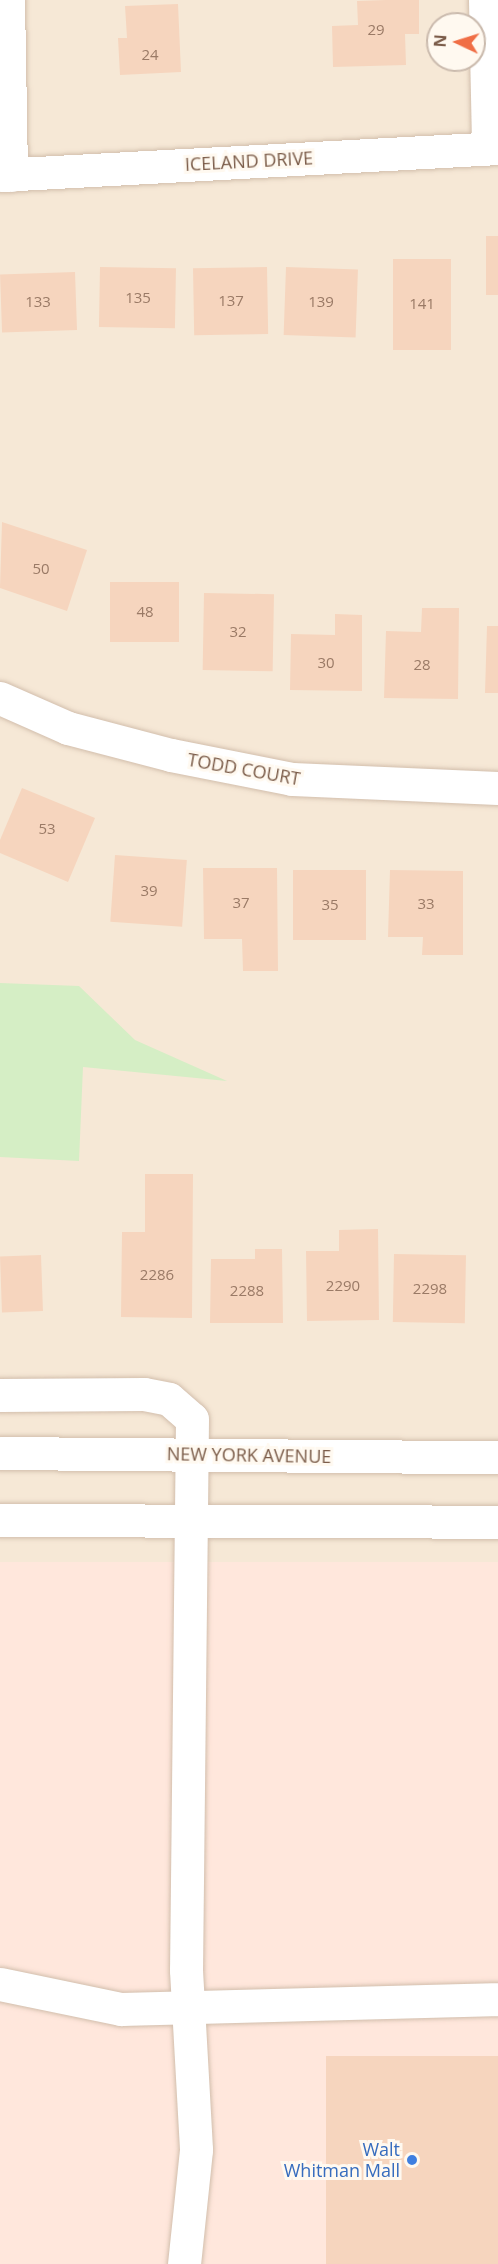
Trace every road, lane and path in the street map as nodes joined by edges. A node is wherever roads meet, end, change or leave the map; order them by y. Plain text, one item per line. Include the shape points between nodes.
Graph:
1 (8, 0) edge
2 (485, 0) edge
3 (493, 148) edge
4 (5, 175) edge
5 (0, 698) edge
6 (498, 788) edge
7 (0, 1395) edge
8 (0, 1453) edge
9 (192, 1456) junction
10 (498, 1457) edge
11 (0, 1520) edge
12 (190, 1522) junction
13 (498, 1522) edge
14 (0, 1984) edge
15 (498, 1999) edge
16 (188, 2008) junction
17 (184, 2264) edge

1 - 4 street
2 - 3 street
3 - 4 street, ICELAND DRIVE
5 - 6 street, TODD COURT via 68,728 171,755 292,779
7 - 9 street via 144,1394 170,1399 192,1419
8 - 9 street, NEW YORK AVENUE
9 - 10 street, NEW YORK AVENUE
9 - 12 street
11 - 12 street
12 - 13 street
12 - 16 street
14 - 16 street via 121,2009
15 - 16 street
16 - 17 street via 196,2150

